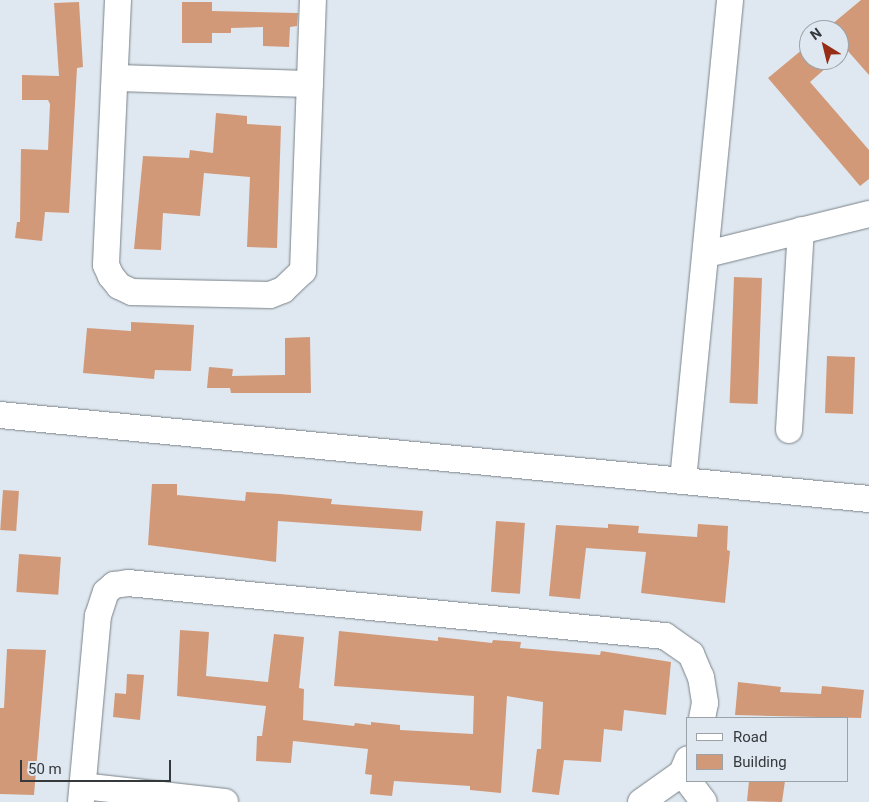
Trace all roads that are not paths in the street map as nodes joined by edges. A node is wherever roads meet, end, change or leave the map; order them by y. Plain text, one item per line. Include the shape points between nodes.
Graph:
1 (118, 0) edge
2 (313, 0) edge
3 (730, 0) edge
4 (115, 78) junction
5 (310, 84) junction
6 (869, 214) edge
7 (801, 230) junction
8 (707, 254) junction
9 (0, 415) edge
10 (789, 430) dead end
11 (683, 480) junction
12 (869, 499) edge
13 (702, 717) edge
14 (686, 773) edge
15 (692, 782) edge
16 (82, 794) edge
17 (225, 802) edge
18 (641, 802) edge
19 (704, 802) edge

1 - 4 street
2 - 5 street
3 - 8 street
4 - 5 street
4 - 5 street via 106,264 120,286 132,292 270,295 293,282 303,271
6 - 7 street
7 - 8 street
7 - 10 street
8 - 11 street
9 - 11 street
11 - 12 street
13 - 16 street via 705,703 701,677 691,654 665,636 128,583 114,586 106,592 98,616
14 - 18 street
15 - 19 street
16 - 17 street

